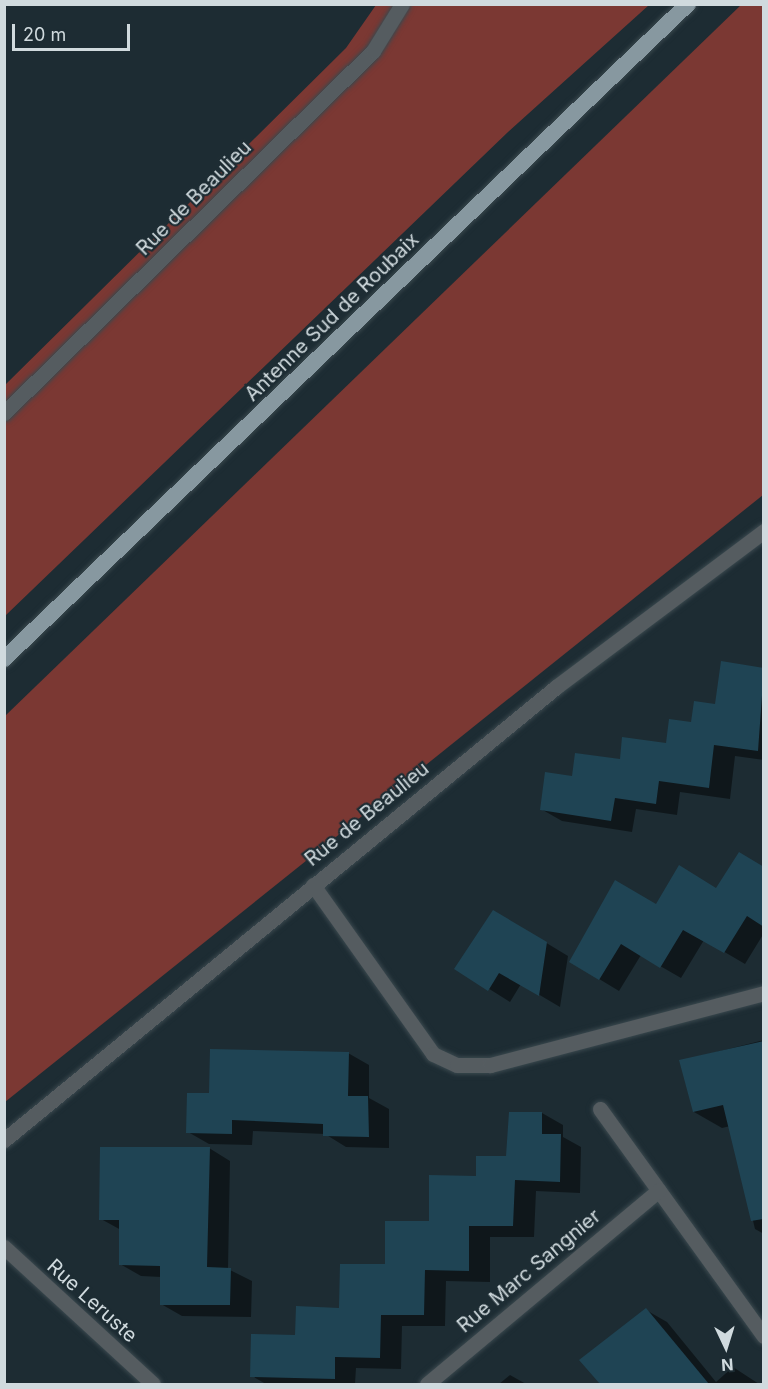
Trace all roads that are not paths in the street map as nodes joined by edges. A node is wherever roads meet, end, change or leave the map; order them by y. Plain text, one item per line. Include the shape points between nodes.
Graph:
1 (402, 4) edge
2 (688, 4) edge
3 (4, 413) edge
4 (764, 531) edge
5 (4, 659) edge
6 (313, 885) junction
7 (764, 993) edge
8 (600, 1109) dead end
9 (4, 1140) edge
10 (659, 1190) junction
11 (4, 1246) edge
12 (764, 1336) edge
13 (153, 1384) edge
14 (427, 1384) edge

1 - 3 street, Rue de Beaulieu via 373,51
2 - 5 highway, Antenne Sud de Roubaix
4 - 6 street, Rue de Beaulieu via 556,687
6 - 7 street via 433,1054 457,1065 490,1065
6 - 9 street, Rue de Beaulieu
8 - 10 street
10 - 12 street
10 - 14 street, Rue Marc Sangnier
11 - 13 street, Rue Leruste

